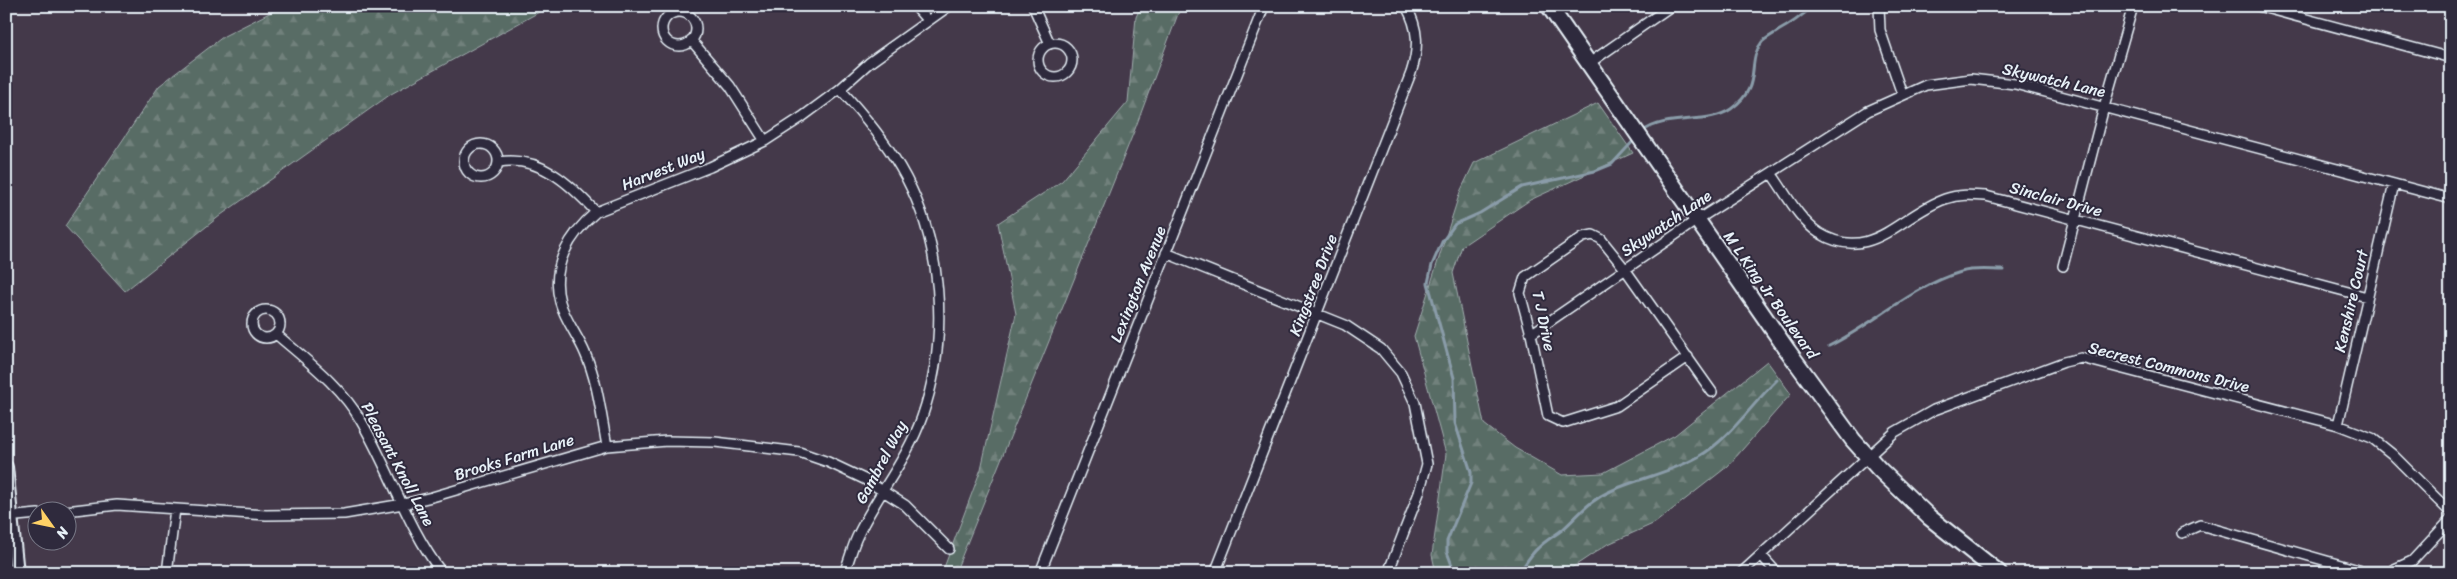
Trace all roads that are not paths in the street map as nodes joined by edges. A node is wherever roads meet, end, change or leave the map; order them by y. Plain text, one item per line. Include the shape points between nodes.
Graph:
1 (915, 6) edge
2 (949, 6) edge
3 (1033, 6) edge
4 (1264, 6) edge
5 (1406, 6) edge
6 (1549, 6) edge
7 (1671, 6) edge
8 (1879, 6) edge
9 (2133, 6) edge
10 (2258, 6) edge
11 (928, 21) junction
12 (691, 40) dead end
13 (1050, 44) dead end
14 (2451, 58) edge
15 (1588, 64) junction
16 (840, 89) junction
17 (1902, 94) junction
18 (2104, 107) junction
19 (765, 140) junction
20 (499, 162) dead end
21 (1771, 173) junction
22 (2394, 184) junction
23 (2451, 199) edge
24 (596, 212) junction
25 (1697, 220) junction
26 (2075, 220) junction
27 (1166, 253) junction
28 (2063, 266) dead end
29 (1625, 269) junction
30 (2367, 297) junction
31 (1318, 314) junction
32 (276, 334) dead end
33 (1532, 334) junction
34 (1688, 357) junction
35 (1712, 392) dead end
36 (2338, 425) junction
37 (606, 446) junction
38 (1869, 458) junction
39 (6, 467) edge
40 (882, 492) junction
41 (403, 504) junction
42 (174, 509) junction
43 (78, 510) edge
44 (2451, 513) edge
45 (28, 516) edge
46 (8, 519) edge
47 (2451, 519) edge
48 (2182, 533) dead end
49 (949, 549) dead end
50 (1761, 555) junction
51 (17, 573) edge
52 (167, 573) edge
53 (442, 573) edge
54 (844, 573) edge
55 (1040, 573) edge
56 (1215, 573) edge
57 (1388, 573) edge
58 (1741, 573) edge
59 (1777, 573) edge
60 (2000, 573) edge

1 - 11 street
2 - 11 street, Harvest Way
3 - 13 street
4 - 27 street, Lexington Avenue
5 - 31 street, Kingstree Drive via 1418,38 1416,57
6 - 15 main road, M L King Jr Boulevard
7 - 15 street
8 - 17 street via 1880,30
9 - 18 street
10 - 14 street
11 - 16 street, Harvest Way via 869,62
12 - 19 street via 730,86
15 - 25 main road, M L King Jr Boulevard
16 - 19 street, Harvest Way
16 - 40 street, Gambrel Way via 867,118 900,167 916,199 936,272 939,320 935,367 922,417 901,462
17 - 18 street, Skywatch Lane via 1926,85 1971,79 2015,84
17 - 21 street, Skywatch Lane
18 - 22 street, Skywatch Lane
18 - 26 street
19 - 24 street, Harvest Way via 710,167
20 - 24 street via 511,160 542,167 574,188
21 - 25 street, Skywatch Lane
21 - 26 street, Sinclair Drive via 1803,217 1819,232 1844,243 1880,237 1944,200 1963,195 1986,196
22 - 23 street, Skywatch Lane
22 - 30 street, Kenshire Court
24 - 37 street, Harvest Way via 581,225 566,246 558,277 560,302 594,379
25 - 29 street, Skywatch Lane
25 - 38 main road, M L King Jr Boulevard via 1828,408
26 - 28 street
26 - 30 street, Sinclair Drive
27 - 31 street
27 - 55 street, Lexington Avenue
29 - 33 street, Skywatch Lane
29 - 33 street, T J Drive via 1601,239 1593,235 1583,237 1525,277 1520,293
29 - 34 street, T J Drive
30 - 36 street, Kenshire Court
31 - 56 street, Kingstree Drive
31 - 57 street via 1345,325 1380,349 1401,374 1415,403 1427,464
32 - 41 street, Pleasant Knoll Lane via 319,370 352,408
33 - 34 street, T J Drive via 1548,416 1563,423 1617,406
34 - 35 street, T J Drive
36 - 38 street, Secrest Commons Drive via 2081,358 1934,410 1895,432
36 - 44 street, Secrest Commons Drive via 2372,438
37 - 40 street, Brooks Farm Lane via 667,441 714,442 799,452 864,479
37 - 41 street, Brooks Farm Lane
38 - 50 street, Secrest Commons Drive
38 - 60 main road, M L King Jr Boulevard via 1929,517
39 - 46 main road
40 - 49 street, Brooks Farm Lane via 906,505
40 - 54 street, Gambrel Way via 857,537
41 - 42 street, Brooks Farm Lane via 335,514 266,516
41 - 53 street, Pleasant Knoll Lane
42 - 43 street, Brooks Farm Lane via 117,505
42 - 52 street
45 - 46 street
46 - 51 main road
47 - 48 street via 2412,561 2390,571 2362,571 2200,525
50 - 58 street, Secrest Commons Drive
50 - 59 street

